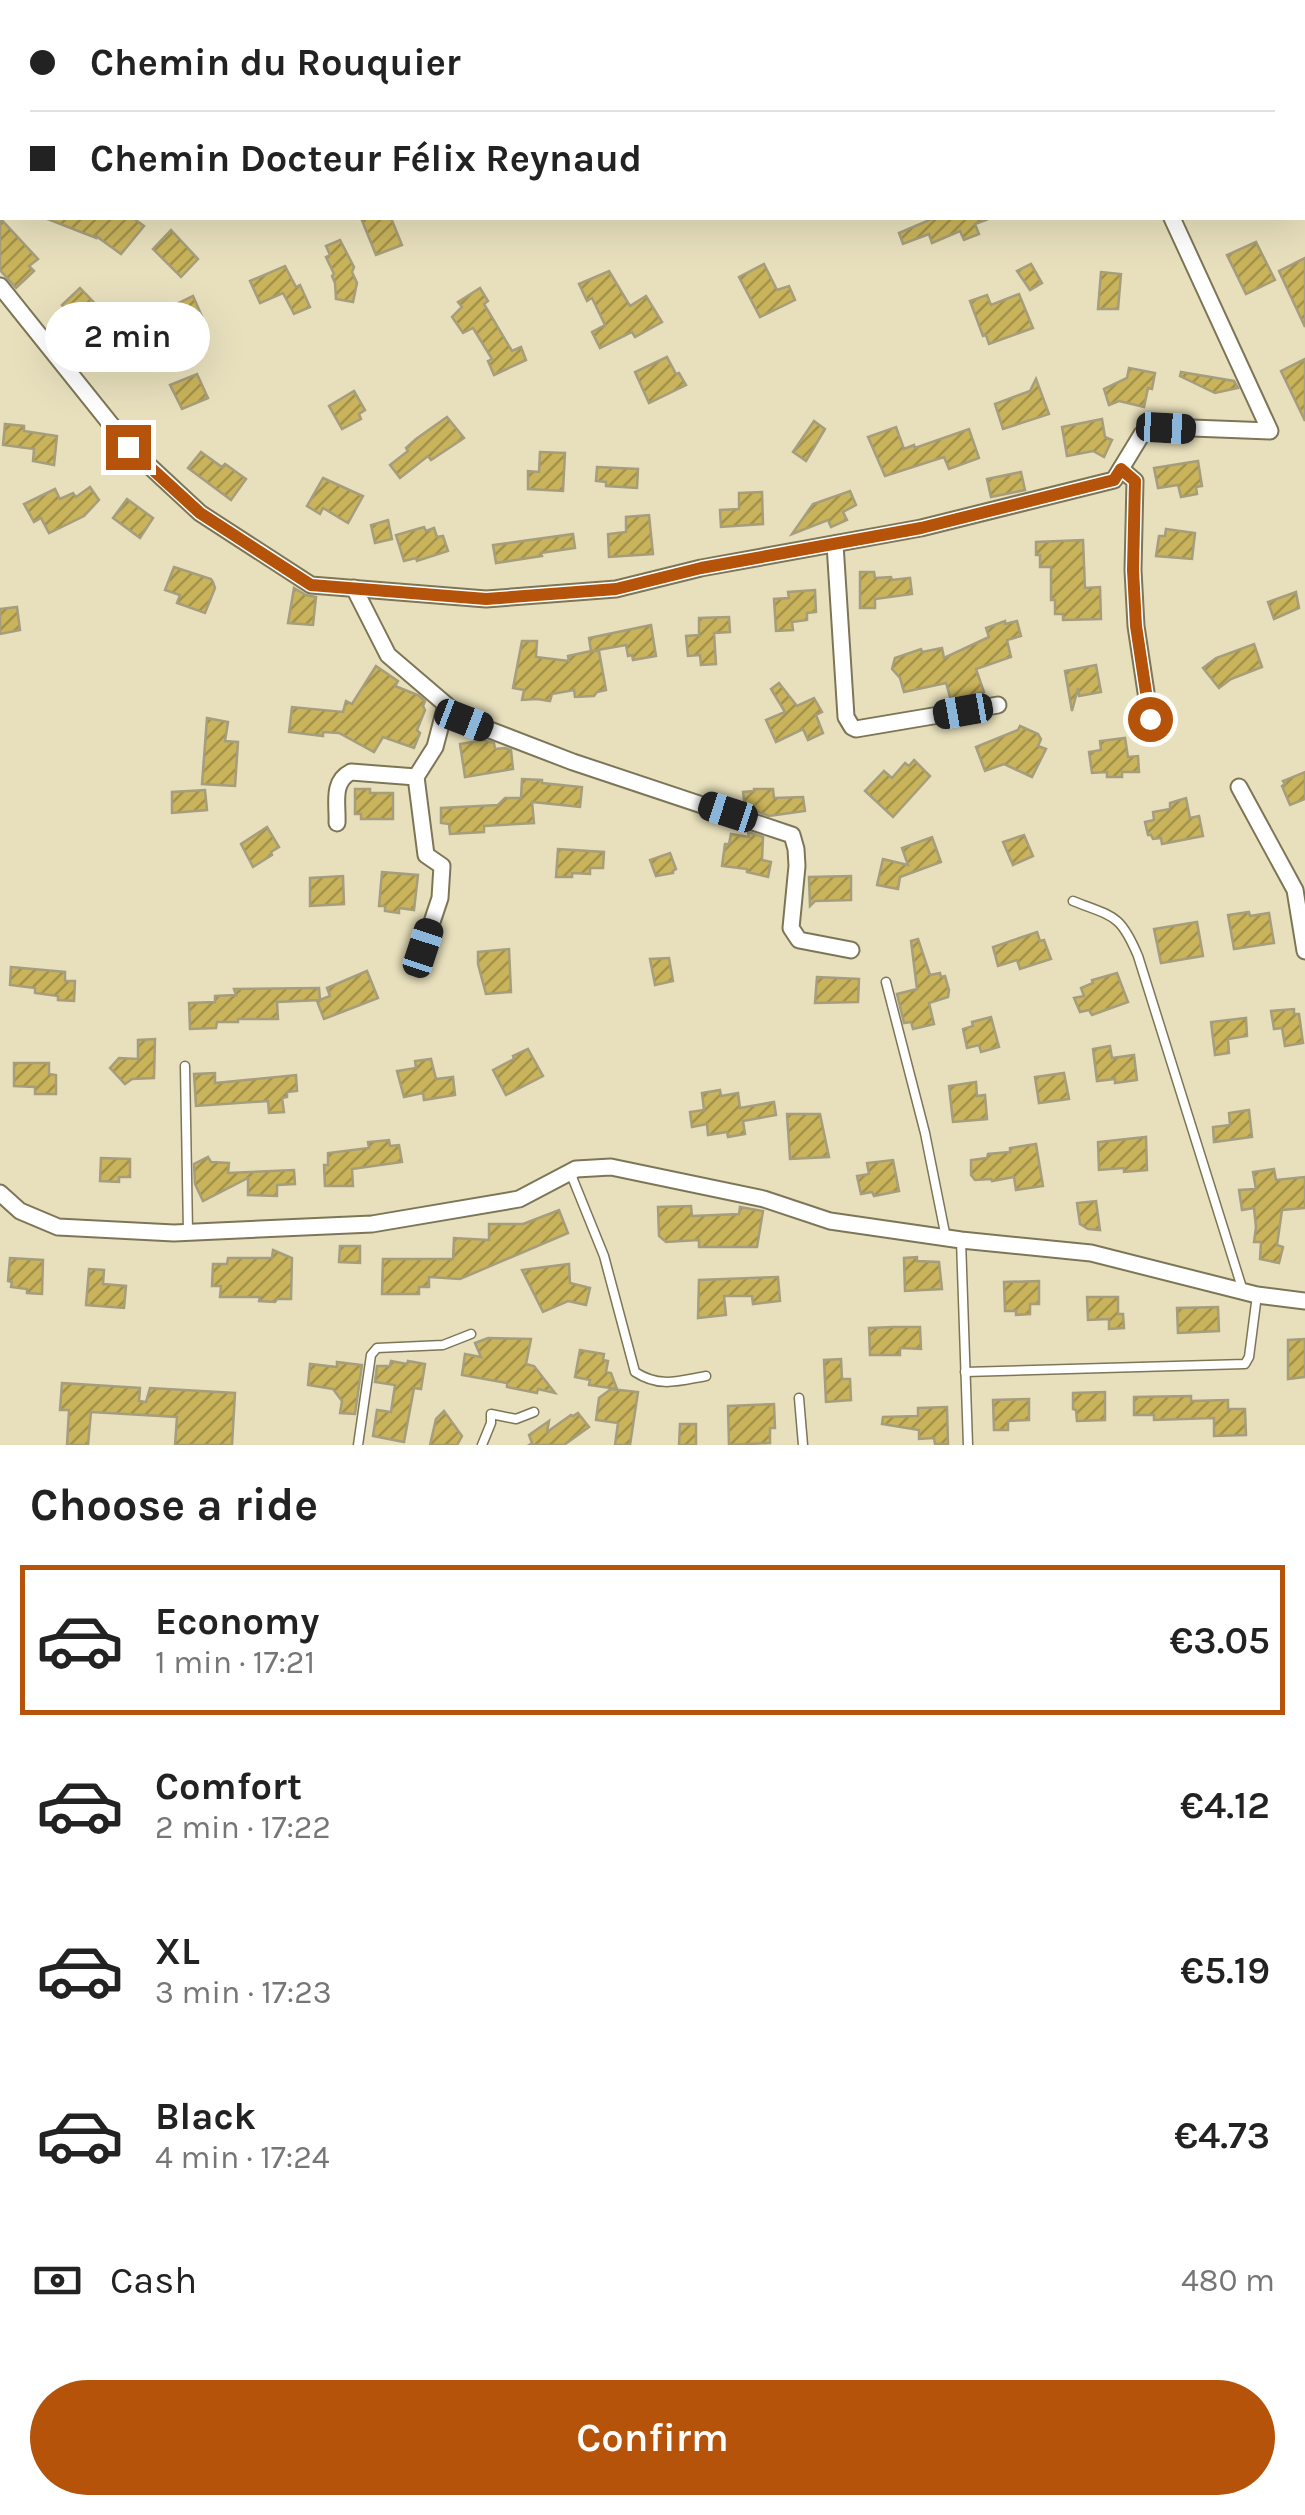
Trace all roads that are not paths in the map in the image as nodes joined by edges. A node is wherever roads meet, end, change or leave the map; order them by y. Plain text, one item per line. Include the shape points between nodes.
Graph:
1 (1173, 220) edge
2 (0, 286) edge
3 (1121, 469) junction
4 (834, 544) junction
5 (354, 588) junction
6 (446, 705) junction
7 (998, 705) dead end
8 (1150, 719) dead end
9 (416, 777) junction
10 (1239, 787) dead end
11 (338, 824) dead end
12 (1073, 901) dead end
13 (423, 948) dead end
14 (850, 950) dead end
15 (1305, 952) edge
16 (886, 982) dead end
17 (185, 1066) dead end
18 (570, 1172) junction
19 (0, 1193) edge
20 (188, 1232) junction
21 (954, 1239) junction
22 (1250, 1293) junction
23 (1305, 1301) edge
24 (471, 1334) dead end
25 (966, 1372) junction
26 (706, 1376) dead end
27 (799, 1398) dead end
28 (534, 1412) dead end
29 (358, 1445) edge
30 (482, 1445) edge
31 (802, 1445) edge
32 (968, 1445) edge

1 - 3 street via 1270,431 1166,428 1142,434
2 - 5 street via 128,447 200,513 311,585
3 - 4 street via 1114,480
3 - 8 street via 1135,481 1136,626
4 - 5 street via 616,589 486,599
4 - 7 street via 852,727
5 - 6 street via 388,655
6 - 9 street via 435,746
6 - 14 street via 464,720 573,762 792,835 797,866 791,928 799,940
9 - 11 street via 343,776
9 - 13 street via 426,854 442,866 440,898
10 - 15 street via 1295,890
12 - 22 lane via 1117,918 1133,944
16 - 21 lane
17 - 20 lane
18 - 20 street via 519,1199 372,1224
18 - 21 street via 611,1168 764,1199 830,1221
18 - 26 lane via 604,1256 635,1372 667,1383
19 - 20 street via 20,1211 58,1227
21 - 22 street via 1091,1253
21 - 25 lane
22 - 23 street
22 - 25 lane via 1245,1364
24 - 29 lane via 443,1345 378,1348 370,1362
25 - 32 lane
27 - 31 lane
28 - 30 lane via 516,1419 491,1414

